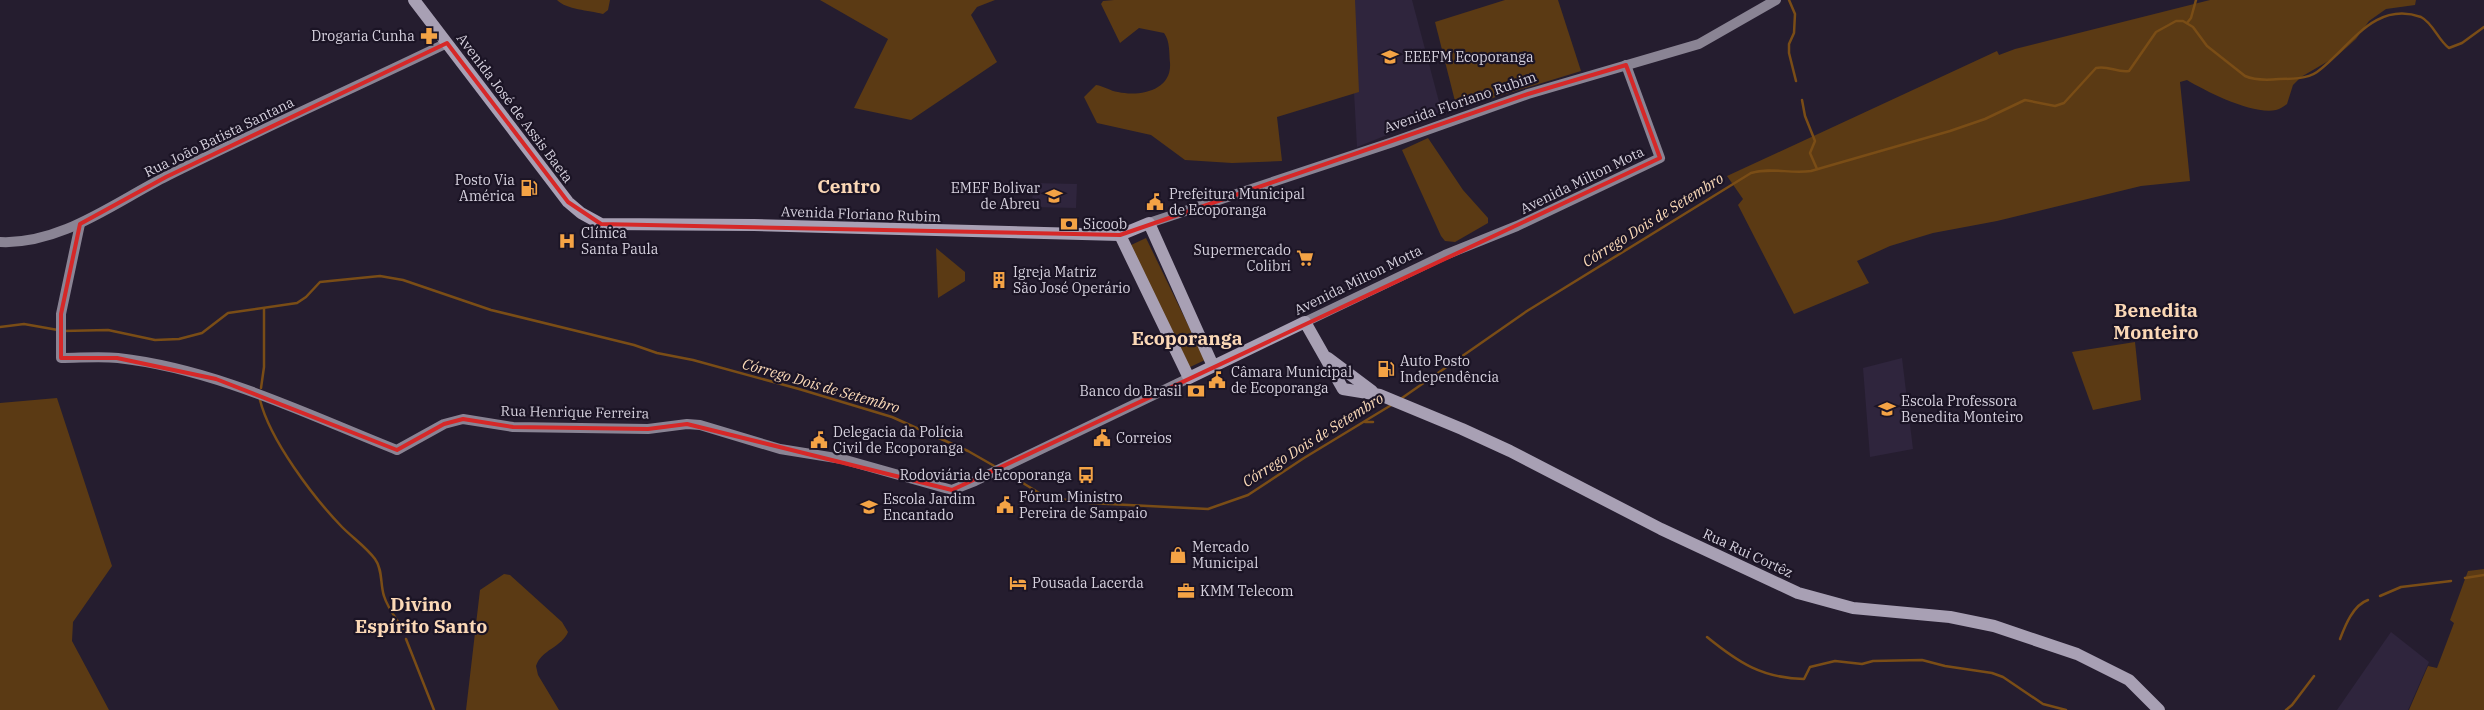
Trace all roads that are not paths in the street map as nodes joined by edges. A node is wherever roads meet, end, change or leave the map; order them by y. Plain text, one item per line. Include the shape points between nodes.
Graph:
1 (414, 0) edge
2 (1776, 0) edge
3 (447, 43) junction
4 (1626, 65) junction
5 (1149, 223) junction
6 (80, 224) junction
7 (601, 224) joint
8 (1517, 226) joint
9 (1120, 235) junction
10 (0, 242) edge
11 (1305, 322) junction
12 (1213, 366) junction
13 (1189, 378) junction
14 (2159, 710) edge

1 - 3 main road, Avenida José de Assis Baeta
2 - 4 street, Avenida Floriano Rubim via 1699,44
3 - 6 street, Rua João Batista Santana via 166,177
3 - 7 main road, Avenida José de Assis Baeta via 568,202
4 - 5 street, Avenida Floriano Rubim via 1528,94
4 - 8 street, Avenida Milton Mota via 1660,158
5 - 9 main road
5 - 12 main road
6 - 10 street, Rua João Batista Santana via 39,237
6 - 13 street, Rua Henrique Ferreira via 61,314 61,358 117,358 216,378 397,450 444,424 463,419 523,427 648,429 687,424 780,449 842,459 952,490
7 - 9 main road, Avenida Floriano Rubim
8 - 11 street, Avenida Milton Motta via 1445,255
9 - 13 main road
11 - 12 main road, Avenida Milton Motta
11 - 14 main road, Rua Rui Cortêz via 1323,353 1349,382 1510,451 1661,529 1798,593 1853,608 1976,621 2077,654 2129,680
12 - 13 main road, Avenida Milton Motta

